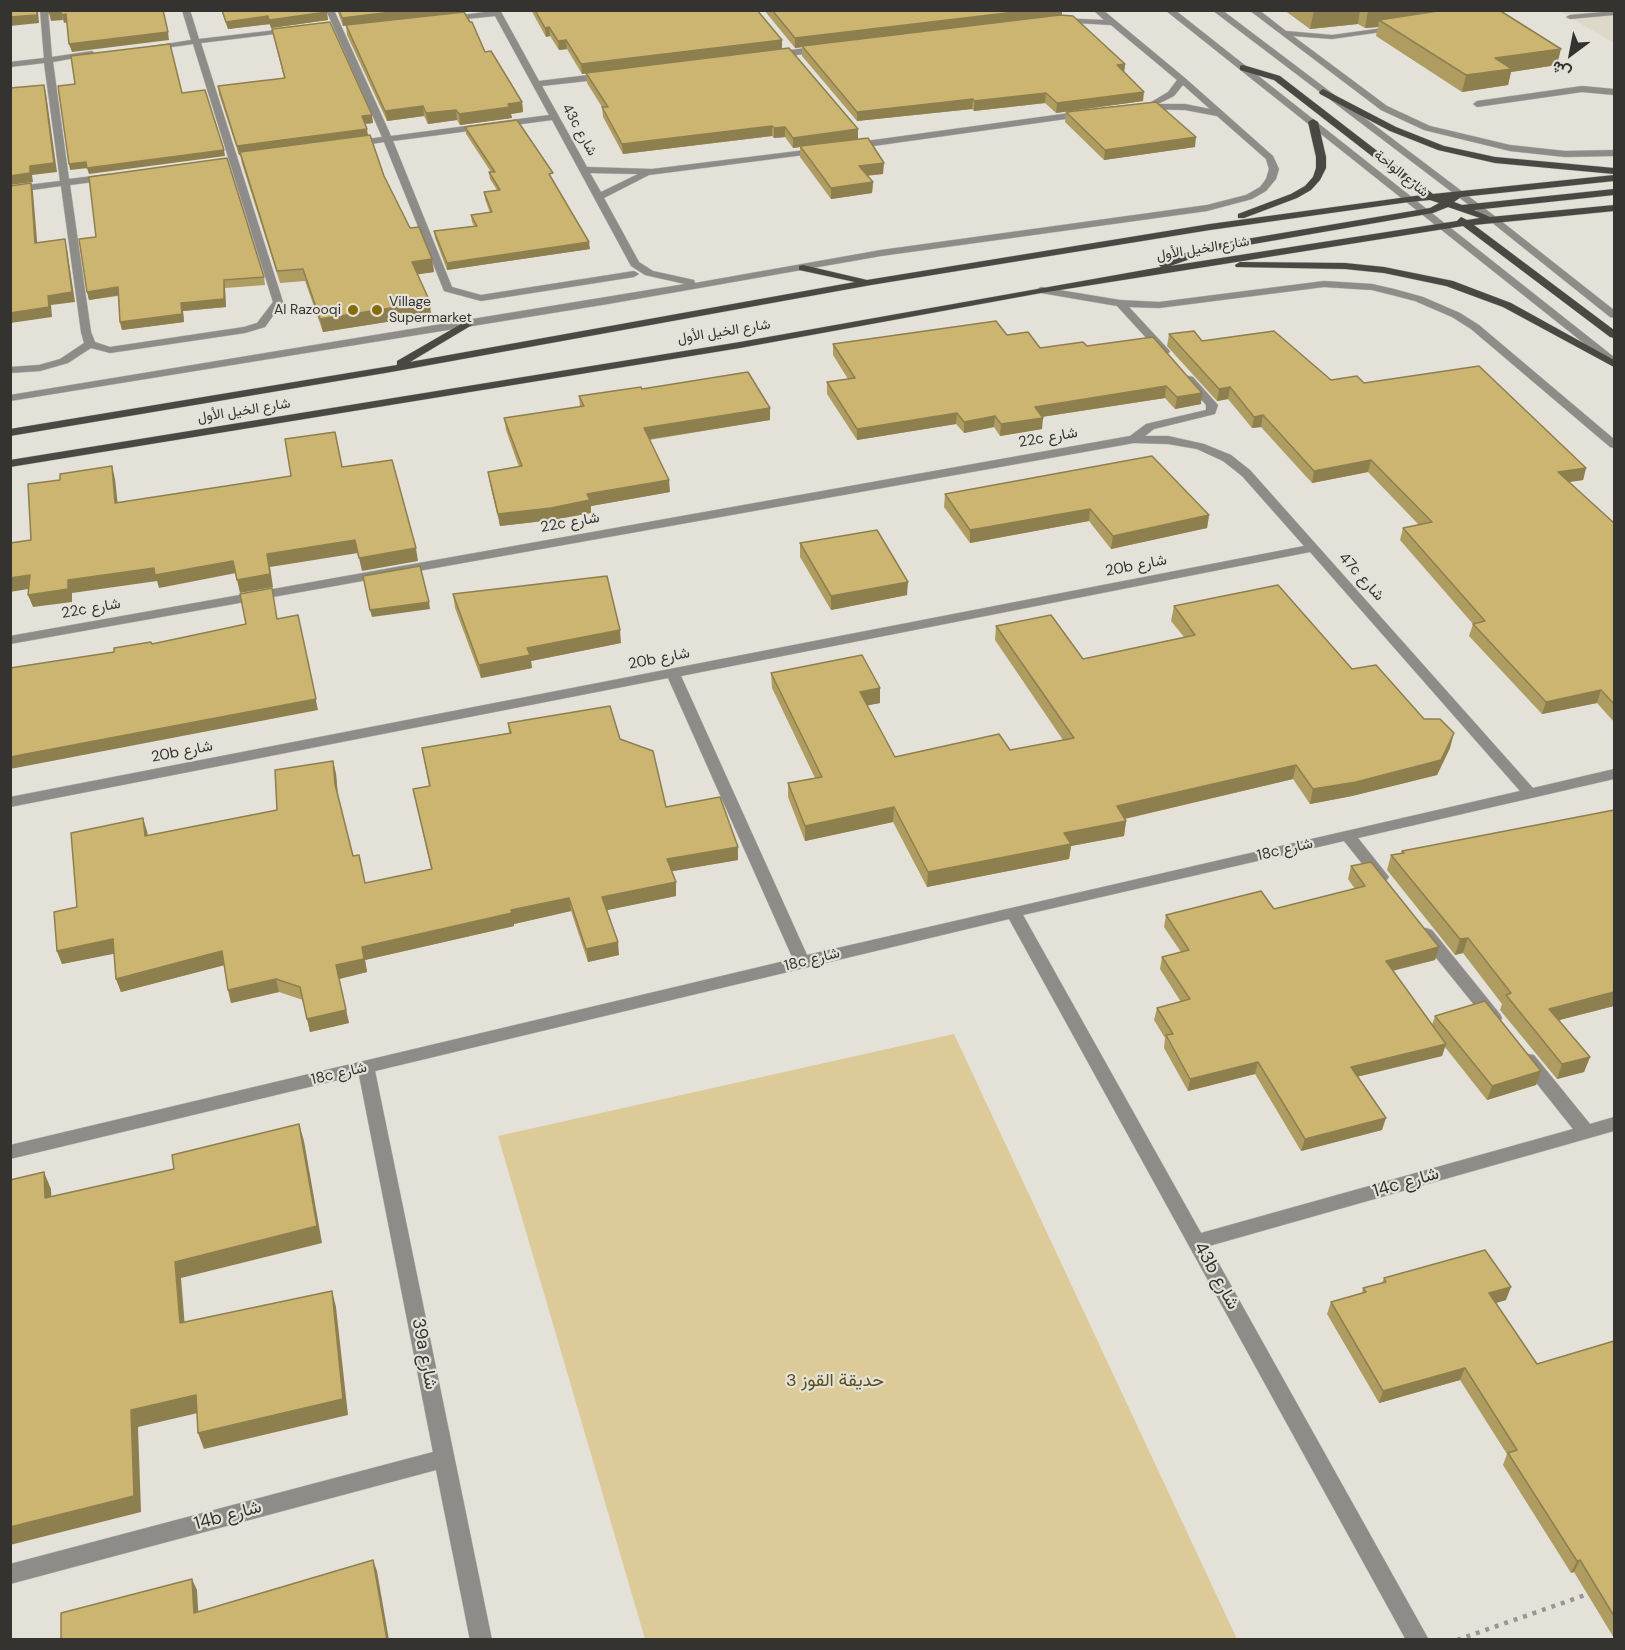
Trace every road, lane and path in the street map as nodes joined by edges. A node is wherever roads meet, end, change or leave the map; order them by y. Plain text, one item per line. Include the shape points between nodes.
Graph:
1 (44, 10) edge
2 (186, 10) edge
3 (330, 10) edge
4 (1083, 10) edge
5 (1098, 10) edge
6 (1169, 10) edge
7 (1216, 10) edge
8 (1253, 10) edge
9 (497, 12) edge
10 (1614, 13) edge
11 (1570, 17) dead end
12 (441, 19) edge
13 (1059, 20) junction
14 (1047, 22) edge
15 (1113, 23) junction
16 (324, 26) edge
17 (337, 27) junction
18 (301, 28) edge
19 (1400, 28) edge
20 (350, 30) edge
21 (1282, 32) junction
22 (1332, 37) junction
23 (196, 41) junction
24 (785, 44) edge
25 (139, 48) edge
26 (827, 49) edge
27 (1308, 50) junction
28 (105, 53) edge
29 (792, 53) junction
30 (769, 56) edge
31 (48, 60) junction
32 (800, 62) edge
33 (10, 64) edge
34 (1244, 68) junction
35 (618, 74) edge
36 (1182, 80) junction
37 (536, 84) junction
38 (1323, 92) junction
39 (1614, 92) edge
40 (1477, 104) dead end
41 (1146, 106) junction
42 (1135, 108) edge
43 (1100, 112) edge
44 (1222, 114) junction
45 (555, 117) junction
46 (1313, 122) junction
47 (860, 134) dead end
48 (388, 140) junction
49 (868, 144) junction
50 (340, 146) edge
51 (845, 147) edge
52 (834, 148) edge
53 (1614, 153) edge
54 (245, 159) edge
55 (234, 160) junction
56 (222, 162) edge
57 (584, 170) junction
58 (1614, 171) edge
59 (652, 172) junction
60 (115, 176) edge
61 (1614, 178) edge
62 (67, 183) junction
63 (10, 190) edge
64 (1614, 192) edge
65 (1458, 194) junction
66 (599, 197) junction
67 (1431, 197) junction
68 (1409, 199) junction
69 (1474, 206) junction
70 (1448, 208) junction
71 (1614, 208) edge
72 (1425, 212) junction
73 (1493, 219) junction
74 (1464, 223) junction
75 (1442, 225) junction
76 (1210, 227) junction
77 (1192, 265) junction
78 (803, 268) junction
79 (635, 269) junction
80 (1155, 272) junction
81 (871, 282) junction
82 (715, 283) junction
83 (1041, 290) junction
84 (608, 301) junction
85 (1120, 303) junction
86 (1614, 315) edge
87 (468, 323) junction
88 (1614, 335) edge
89 (90, 344) junction
90 (1614, 363) edge
91 (391, 369) junction
92 (10, 370) edge
93 (10, 398) edge
94 (10, 433) edge
95 (1134, 439) junction
96 (1614, 445) edge
97 (10, 464) edge
98 (1313, 548) junction
99 (10, 640) edge
100 (673, 673) junction
101 (1614, 774) edge
102 (1530, 793) junction
103 (10, 802) edge
104 (1348, 836) junction
105 (1393, 892) edge
106 (1013, 912) junction
107 (1415, 920) edge
108 (802, 962) junction
109 (1504, 1031) edge
110 (1519, 1049) edge
111 (366, 1068) junction
112 (1614, 1124) edge
113 (1586, 1132) junction
114 (10, 1152) edge
115 (1197, 1242) junction
116 (445, 1458) junction
117 (10, 1574) edge
118 (1603, 1588) edge
119 (481, 1640) edge
120 (1419, 1640) edge
121 (1457, 1640) edge

1 - 31 street
2 - 23 street
3 - 17 street
4 - 13 street
5 - 15 street
6 - 34 street, شارع الواحة
7 - 38 street, شارع الواحة
8 - 21 street
9 - 12 street
9 - 37 street, 43c شارع
10 - 11 street
13 - 14 street
13 - 15 street
15 - 36 street
16 - 17 street
17 - 20 street
17 - 48 street
18 - 23 street
19 - 22 street
21 - 22 street
21 - 27 street
22 - 27 street
23 - 25 street
23 - 55 street
24 - 29 street
26 - 29 street
27 - 53 street via 1384,108 1427,128 1510,148 1565,154
28 - 31 street
29 - 30 street
29 - 32 street
31 - 33 street
31 - 62 street
34 - 46 street, شارع الواحة
34 - 67 main road via 1277,78
35 - 37 street
36 - 41 street via 1171,94
36 - 44 street
37 - 45 street, 43c شارع
38 - 58 main road via 1393,129 1441,148 1495,160
38 - 65 street, شارع الواحة
39 - 40 street via 1582,89
41 - 42 street
41 - 44 street via 1185,107
43 - 49 street
44 - 78 street via 1270,158 1274,169 1267,184 1249,197 1208,208
45 - 48 street
45 - 57 street, 43c شارع
46 - 68 street, شارع الواحة
46 - 76 main road via 1321,168 1308,188 1277,204
47 - 49 street
48 - 50 street
48 - 79 street via 448,289 481,298
49 - 51 street
52 - 59 street
54 - 55 street
55 - 56 street
55 - 89 street via 278,302 261,325 110,350
57 - 59 street
57 - 66 street, 43c شارع
59 - 66 street
60 - 62 street
61 - 65 main road
62 - 63 street
62 - 89 street
64 - 69 main road
65 - 67 main road, شارع الخيل الأول
65 - 69 street, شارع الواحة
65 - 70 main road
66 - 79 street, 43c شارع
67 - 68 main road, شارع الخيل الأول
67 - 70 main road
68 - 70 main road
68 - 72 street, شارع الواحة
68 - 76 main road, شارع الخيل الأول
69 - 70 main road
69 - 73 street, شارع الواحة
70 - 72 main road
70 - 73 main road
70 - 74 main road
70 - 75 main road via 1441,217
71 - 73 main road
72 - 75 street, شارع الواحة
72 - 80 main road via 1211,248 1179,258
73 - 74 main road, شارع الخيل الأول
73 - 86 street, شارع الواحة
74 - 75 main road, شارع الخيل الأول
74 - 88 main road
75 - 77 main road, شارع الخيل الأول
75 - 90 street, شارع الواحة
76 - 81 main road, شارع الخيل الأول
77 - 80 main road, شارع الخيل الأول
77 - 90 main road via 1345,266 1417,275 1507,304
78 - 81 main road
78 - 82 street
79 - 82 street via 667,279
79 - 84 street via 621,292
80 - 83 main road, شارع الخيل الأول
81 - 91 main road, شارع الخيل الأول
82 - 84 street
83 - 85 street
83 - 97 main road, شارع الخيل الأول via 750,343
84 - 87 street
85 - 95 street via 1212,405 1211,412 1150,426
85 - 96 street via 1179,304 1324,284 1372,287 1419,299 1475,327
87 - 91 main road
87 - 93 street
89 - 92 street via 64,362
91 - 94 main road, شارع الخيل الأول
95 - 98 street, 47c شارع via 1200,446 1227,458 1246,473
95 - 99 street, 22c شارع
98 - 100 street, 20b شارع
98 - 102 street, 47c شارع
100 - 103 street, 20b شارع
100 - 108 street
101 - 102 street, 18c شارع
102 - 104 street, 18c شارع
104 - 105 street
104 - 106 street, 18c شارع
106 - 108 street, 18c شارع
106 - 115 street, 43b شارع
107 - 109 street
108 - 111 street, 18c شارع
110 - 113 street
111 - 114 street, 18c شارع
111 - 116 street, 39a شارع
112 - 113 street, 14c شارع
113 - 115 street, 14c شارع
115 - 120 street, 43b شارع
116 - 117 street, 14b شارع
116 - 119 street, 39a شارع
118 - 121 path

